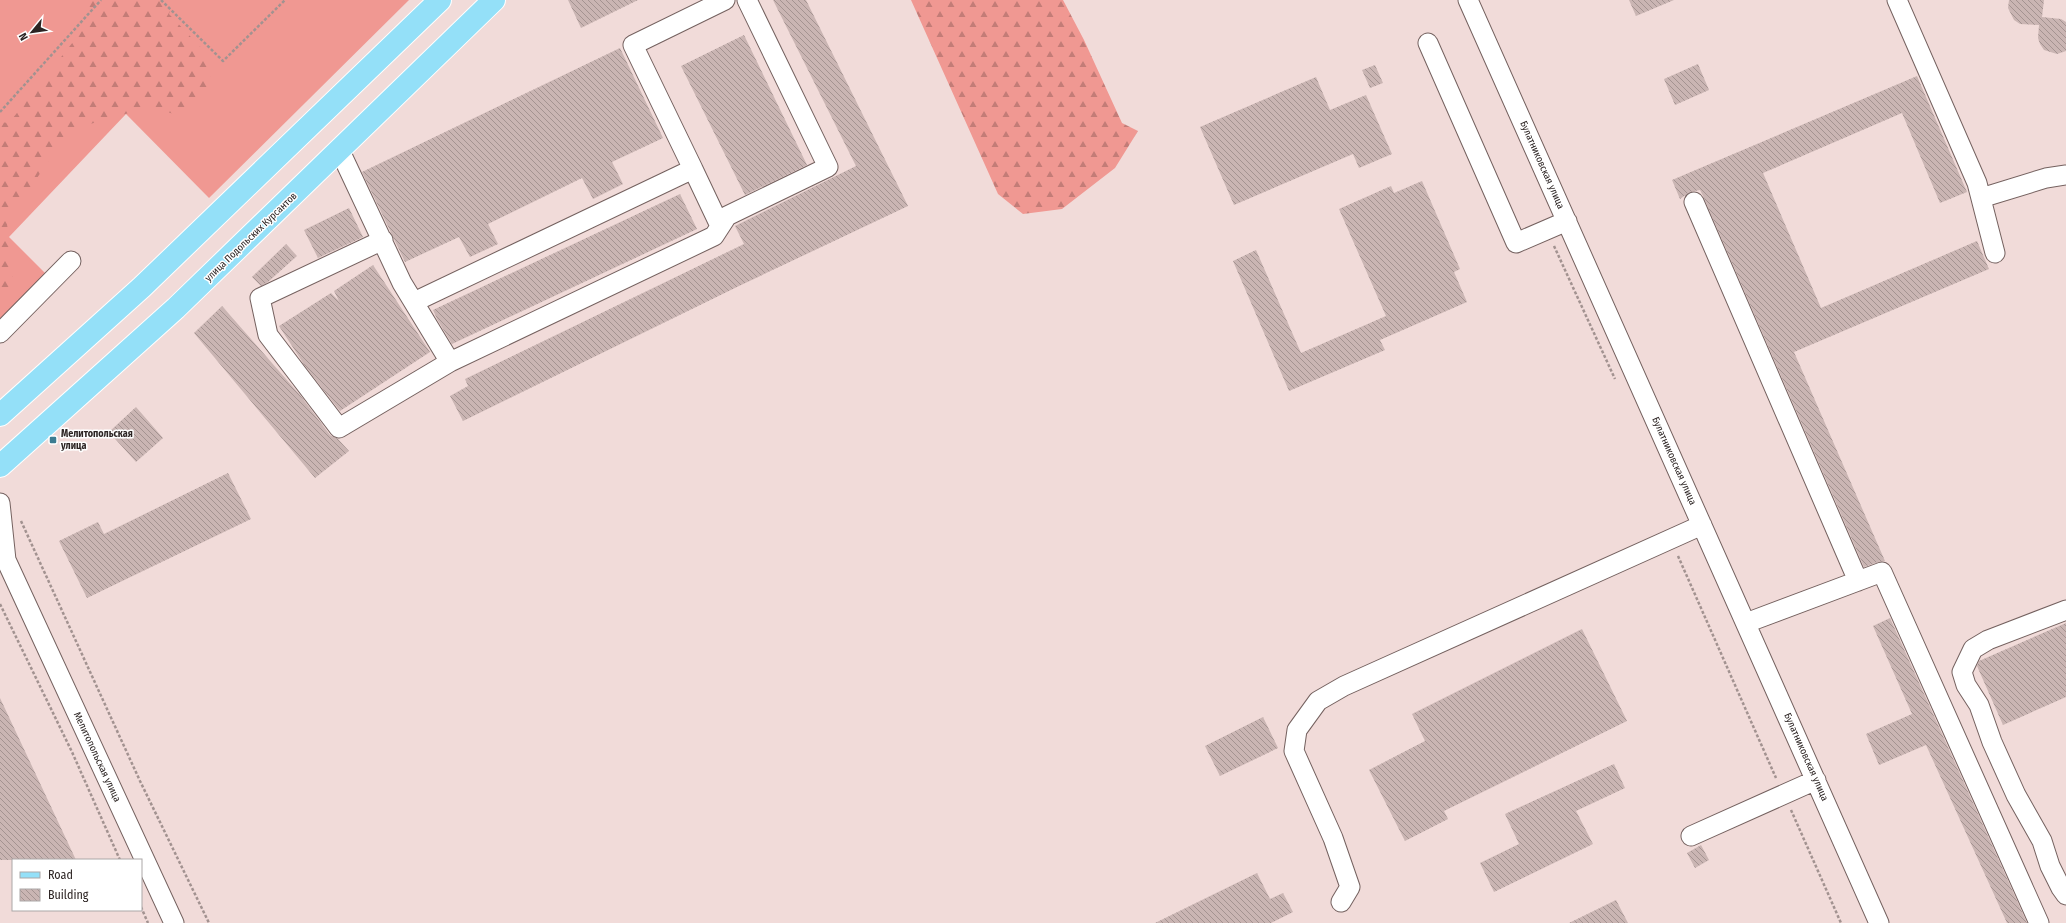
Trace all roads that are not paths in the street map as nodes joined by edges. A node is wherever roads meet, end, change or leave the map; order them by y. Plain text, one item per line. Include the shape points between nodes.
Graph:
1 (440, 0) edge
2 (494, 0) edge
3 (725, 0) edge
4 (746, 0) edge
5 (1468, 0) edge
6 (1897, 0) edge
7 (1428, 43) dead end
8 (340, 151) junction
9 (693, 169) junction
10 (2066, 175) edge
11 (1981, 198) junction
12 (1694, 202) dead end
13 (1567, 221) junction
14 (720, 226) junction
15 (383, 240) junction
16 (1995, 253) dead end
17 (71, 261) dead end
18 (414, 302) junction
19 (0, 333) edge
20 (450, 362) junction
21 (0, 415) edge
22 (1, 467) edge
23 (0, 503) edge
24 (1702, 525) junction
25 (2, 556) edge
26 (1858, 581) junction
27 (2066, 610) edge
28 (1746, 623) junction
29 (1816, 780) junction
30 (1691, 836) dead end
31 (2066, 895) edge
32 (1341, 902) dead end
33 (174, 923) edge
34 (1879, 923) edge
35 (2039, 923) edge

1 - 21 main road via 142,287
2 - 8 main road, улица Подольских Курсантов
3 - 9 street via 633,45
4 - 14 street via 828,166 727,216
5 - 13 street, Булатниковская улица
6 - 11 street via 1977,183
7 - 13 street via 1516,243
8 - 15 street
8 - 22 main road, улица Подольских Курсантов via 176,308
9 - 14 street
9 - 18 street
10 - 11 street via 2046,178
11 - 16 street
12 - 26 street
13 - 24 street, Булатниковская улица
14 - 20 street via 714,236
15 - 18 street
15 - 20 street via 260,298 268,335 339,428
17 - 19 street
18 - 20 street
23 - 25 street, Мелитопольская улица
24 - 28 street, Булатниковская улица
24 - 32 street via 1344,686 1318,701 1298,730 1294,751 1332,838 1350,887
25 - 33 street, Мелитопольская улица
26 - 28 street
26 - 35 street via 1882,572
27 - 31 street via 1988,640 1973,649 1962,672 1966,685 1979,705 1992,742 2016,795 2042,841 2050,866
28 - 29 street, Булатниковская улица
29 - 30 street
29 - 34 street, Булатниковская улица

